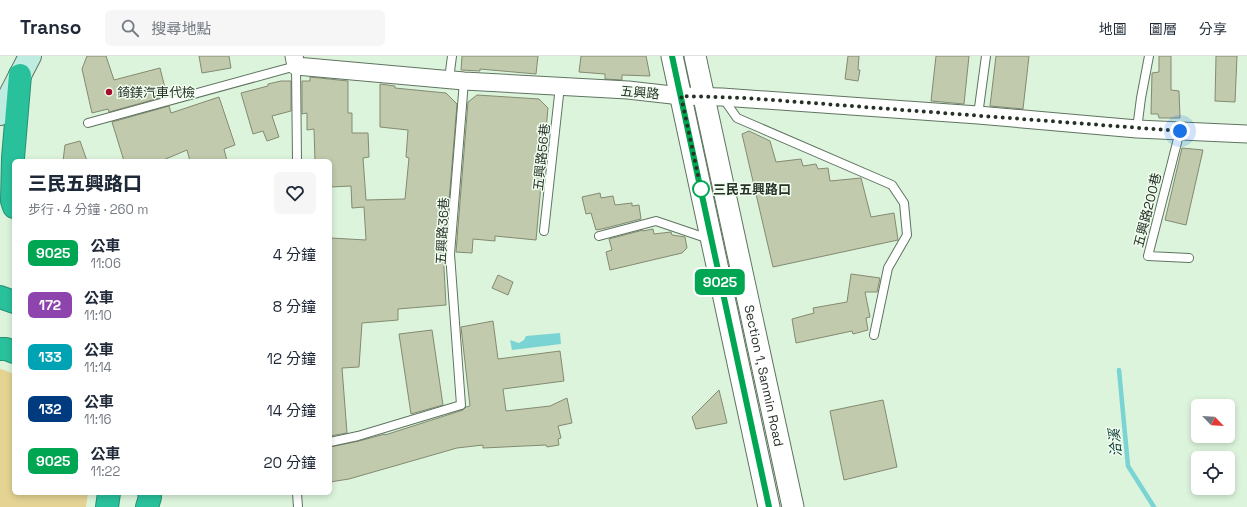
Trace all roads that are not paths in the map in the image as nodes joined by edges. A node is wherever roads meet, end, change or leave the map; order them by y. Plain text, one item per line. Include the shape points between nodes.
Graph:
1 (30, 56) edge
2 (452, 56) edge
3 (672, 56) edge
4 (695, 56) edge
5 (986, 56) edge
6 (1149, 56) edge
7 (295, 61) edge
8 (20, 75) junction
9 (457, 80) junction
10 (560, 86) junction
11 (681, 96) junction
12 (713, 97) junction
13 (0, 114) edge
14 (978, 115) junction
15 (88, 123) dead end
16 (1137, 129) junction
17 (1180, 131) junction
18 (1247, 134) edge
19 (13, 159) edge
20 (297, 159) edge
21 (544, 231) dead end
22 (599, 236) dead end
23 (712, 240) junction
24 (1189, 258) dead end
25 (0, 297) edge
26 (12, 301) edge
27 (874, 335) dead end
28 (0, 349) edge
29 (12, 351) edge
30 (332, 442) edge
31 (109, 495) edge
32 (150, 495) edge
33 (297, 495) edge
34 (107, 507) edge
35 (147, 507) edge
36 (298, 507) edge
37 (769, 507) edge
38 (793, 507) edge

1 - 8 main road
2 - 9 lane, 五興路36巷
3 - 11 street, Section 1, Sanmin Road
4 - 12 street, Section 1, Sanmin Road
5 - 14 lane
6 - 16 lane
7 - 9 street, 五興路
7 - 15 lane
7 - 20 lane
8 - 13 main road
8 - 19 highway
9 - 10 street, 五興路
9 - 30 lane, 五興路36巷 via 450,254 461,405
10 - 11 street, 五興路
10 - 21 lane, 五興路56巷
11 - 12 street, 五興路
11 - 23 street, Section 1, Sanmin Road
12 - 14 street, 五興路
12 - 27 lane via 737,118 892,185 904,203 907,235 888,268
12 - 38 street, Section 1, Sanmin Road
14 - 16 street, 五興路
16 - 17 street, 五興路
17 - 18 street, 五興路
17 - 24 lane, 五興路200巷 via 1148,256
22 - 23 lane via 656,221
23 - 37 street, Section 1, Sanmin Road
25 - 26 highway
28 - 29 highway
31 - 34 highway
32 - 35 highway
33 - 36 lane

